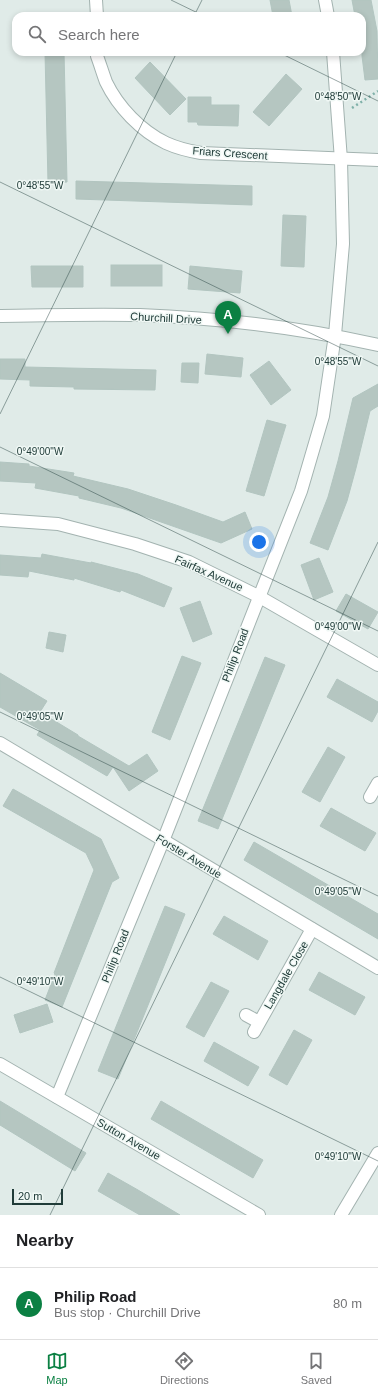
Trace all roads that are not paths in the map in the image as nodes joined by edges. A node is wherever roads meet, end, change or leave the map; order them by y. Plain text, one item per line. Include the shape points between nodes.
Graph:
1 (96, 0) edge
2 (325, 0) edge
3 (97, 12) edge
4 (327, 12) edge
5 (97, 56) edge
6 (333, 56) edge
7 (341, 160) junction
8 (378, 160) edge
9 (0, 316) edge
10 (335, 335) junction
11 (378, 345) edge
12 (0, 520) edge
13 (258, 596) junction
14 (378, 665) edge
15 (0, 743) edge
16 (378, 783) edge
17 (370, 797) dead end
18 (163, 841) junction
19 (312, 929) junction
20 (378, 968) edge
21 (246, 1015) dead end
22 (0, 1064) edge
23 (57, 1097) junction
24 (378, 1153) edge
25 (259, 1215) edge
26 (341, 1215) edge

1 - 3 street
2 - 4 street
5 - 7 street, Friars Crescent via 106,82 119,103 136,122 166,142 201,153
6 - 7 street, Philip Road
7 - 8 street, Friars Crescent
7 - 10 street, Philip Road via 343,244
9 - 10 street, Churchill Drive via 140,315 229,322
10 - 11 street, Churchill Drive
10 - 13 street, Philip Road via 323,416 300,491
12 - 13 street, Fairfax Avenue via 58,524 135,544 189,562
13 - 14 street, Fairfax Avenue
13 - 18 street, Philip Road
15 - 18 street, Forster Avenue
16 - 17 street
18 - 19 street, Forster Avenue
18 - 23 street, Philip Road
19 - 20 street, Forster Avenue
19 - 21 street, Langdale Close via 257,1027
22 - 23 street, Sutton Avenue
23 - 25 street, Sutton Avenue
24 - 26 street

